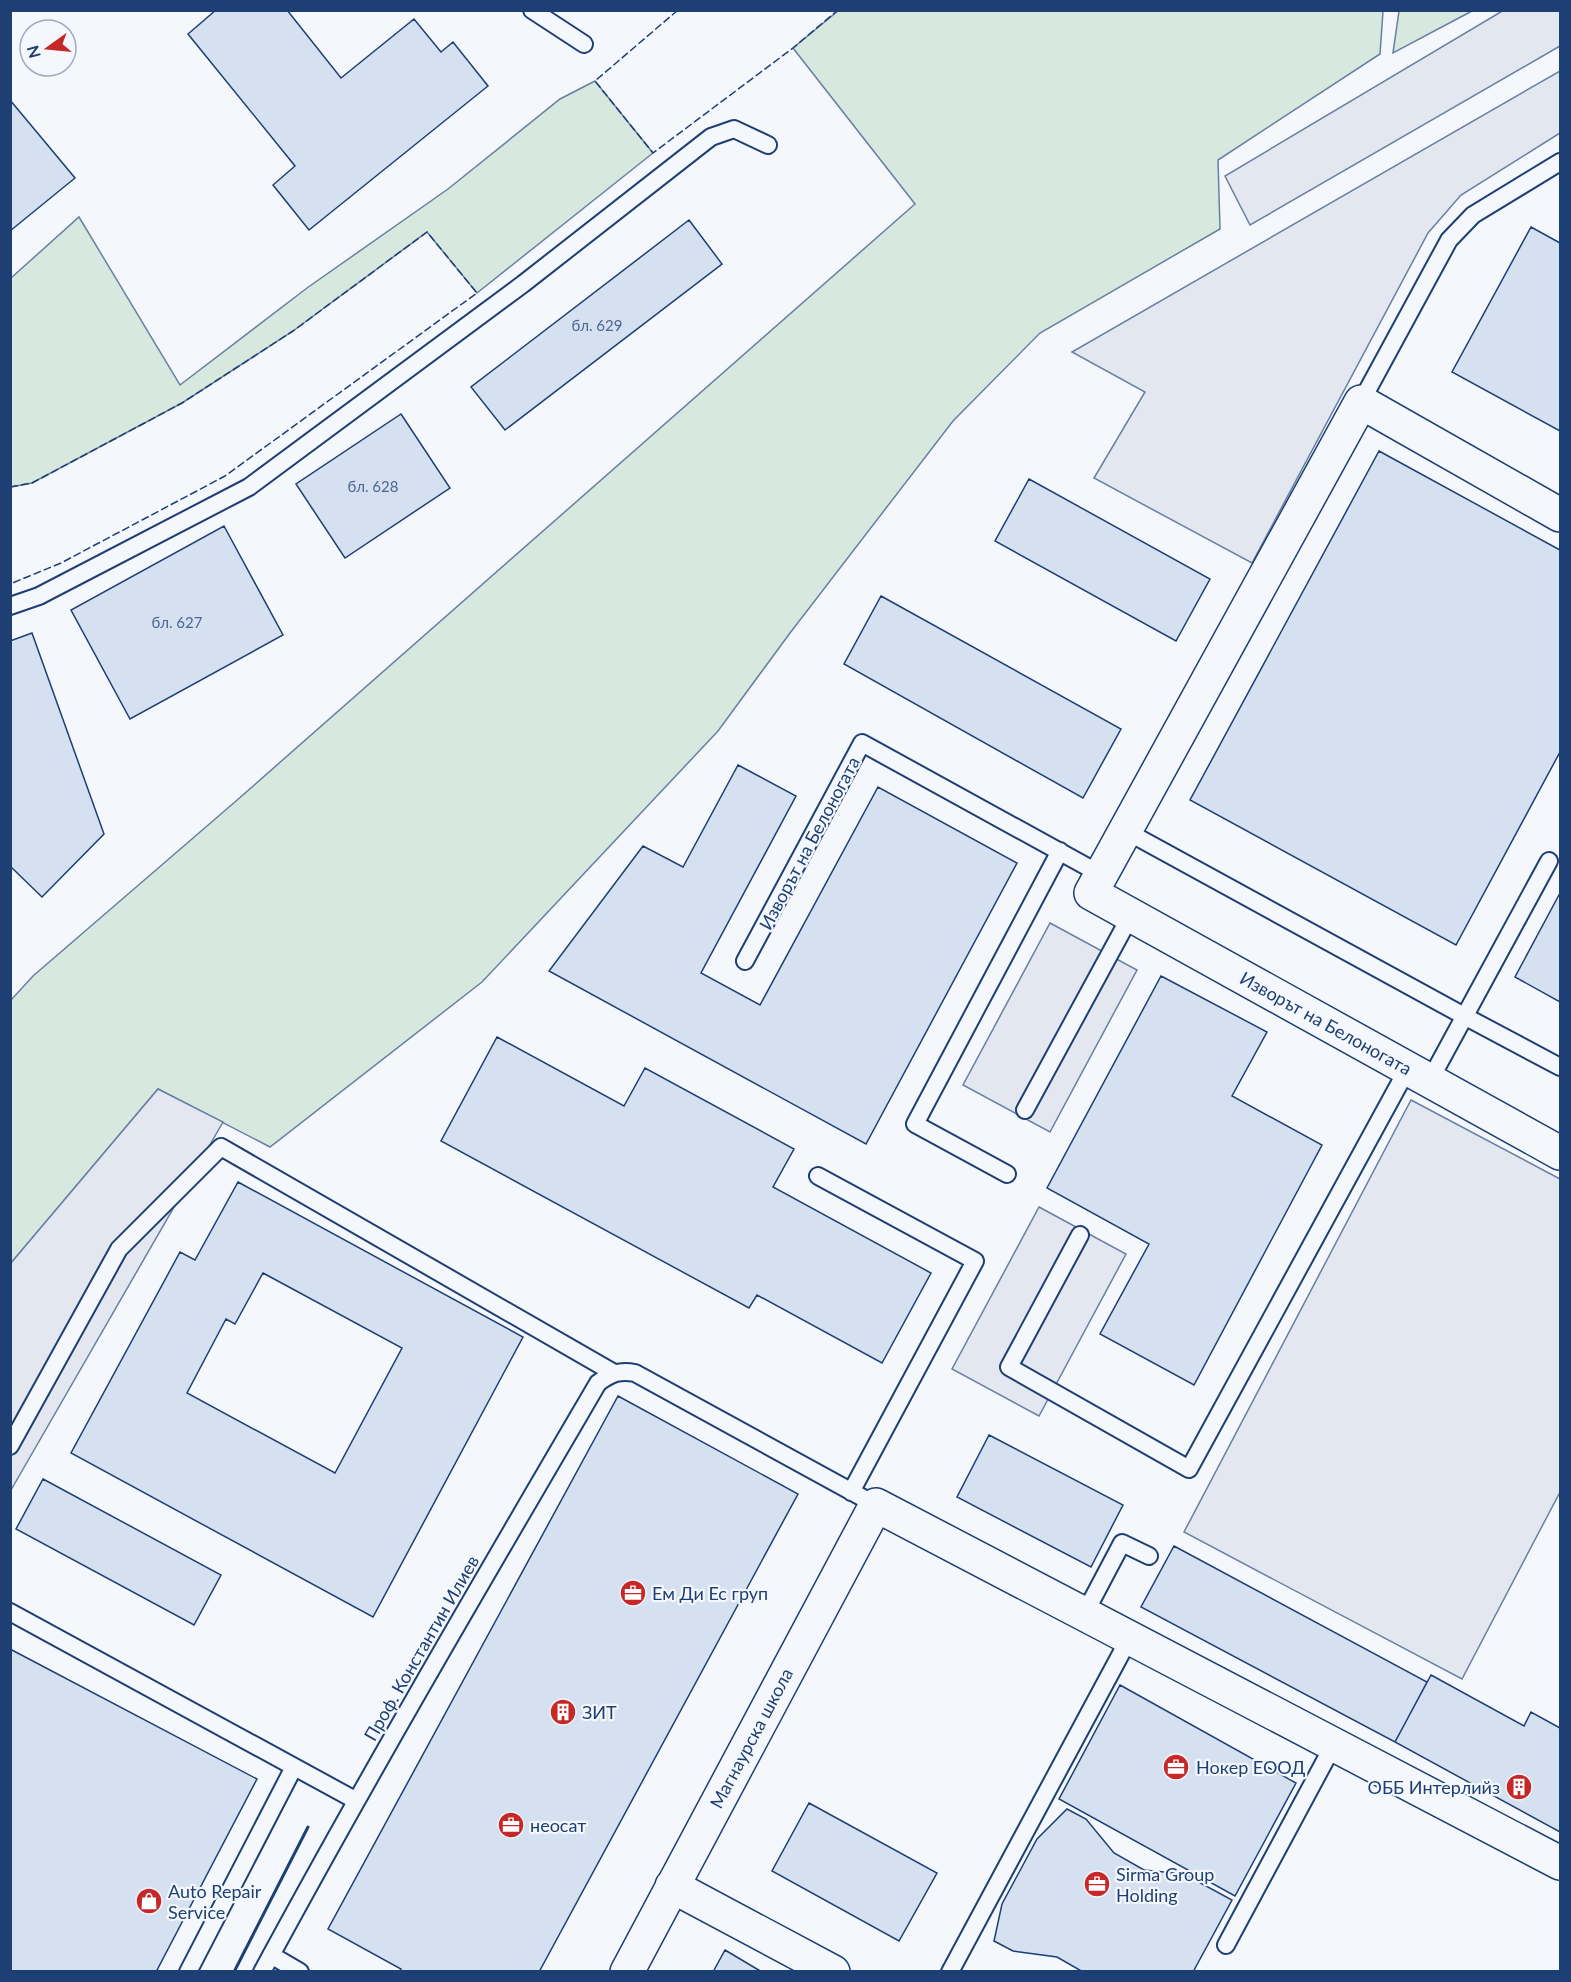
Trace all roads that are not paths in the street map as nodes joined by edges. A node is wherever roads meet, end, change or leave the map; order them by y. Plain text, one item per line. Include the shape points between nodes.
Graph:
1 (532, 10) edge
2 (584, 44) dead end
3 (768, 145) dead end
4 (1560, 162) edge
5 (1361, 402) junction
6 (1560, 515) edge
7 (10, 606) edge
8 (1126, 831) junction
9 (1060, 851) junction
10 (1549, 861) dead end
11 (1097, 884) junction
12 (1131, 915) junction
13 (745, 961) dead end
14 (1466, 1017) junction
15 (1560, 1067) edge
16 (1419, 1074) junction
17 (1025, 1110) dead end
18 (1560, 1153) edge
19 (1008, 1174) dead end
20 (818, 1176) dead end
21 (1080, 1235) dead end
22 (614, 1373) junction
23 (10, 1446) edge
24 (863, 1498) junction
25 (1149, 1556) dead end
26 (10, 1612) edge
27 (1085, 1613) junction
28 (1130, 1636) junction
29 (1334, 1744) junction
30 (294, 1767) junction
31 (355, 1800) junction
32 (1560, 1863) edge
33 (672, 1886) junction
34 (1226, 1945) dead end
35 (271, 1955) junction
36 (188, 1971) edge
37 (262, 1971) edge
38 (300, 1971) edge
39 (627, 1971) edge
40 (833, 1971) edge
41 (950, 1971) edge

1 - 2 lane
3 - 7 lane via 734,129 711,137 523,284 249,487 39,596
4 - 5 lane via 1473,215 1449,240
5 - 6 street
5 - 8 street
8 - 11 street
8 - 14 lane
9 - 11 lane, Изворът на Белоногата
9 - 13 lane, Изворът на Белоногата via 862,742
9 - 19 lane via 915,1124
10 - 14 lane
11 - 12 street, Изворът на Белоногата
12 - 16 street, Изворът на Белоногата
12 - 17 lane
14 - 15 lane
14 - 16 lane
16 - 18 street, Изворът на Белоногата
16 - 21 lane via 1189,1469 1009,1367
20 - 24 lane via 975,1262
22 - 23 lane via 221,1147 119,1248
22 - 24 lane via 635,1373
22 - 31 lane, Проф. Константин Илиев via 598,1383
24 - 27 street
24 - 33 street, Магнаурска школа
25 - 27 lane via 1122,1543
26 - 30 lane
27 - 28 street
28 - 29 street
28 - 41 lane
29 - 32 street
29 - 34 lane
30 - 31 lane
30 - 36 lane
31 - 35 lane, Проф. Константин Илиев
33 - 39 street, Магнаурска школа
33 - 40 street
35 - 37 lane, Проф. Константин Илиев
35 - 38 lane

